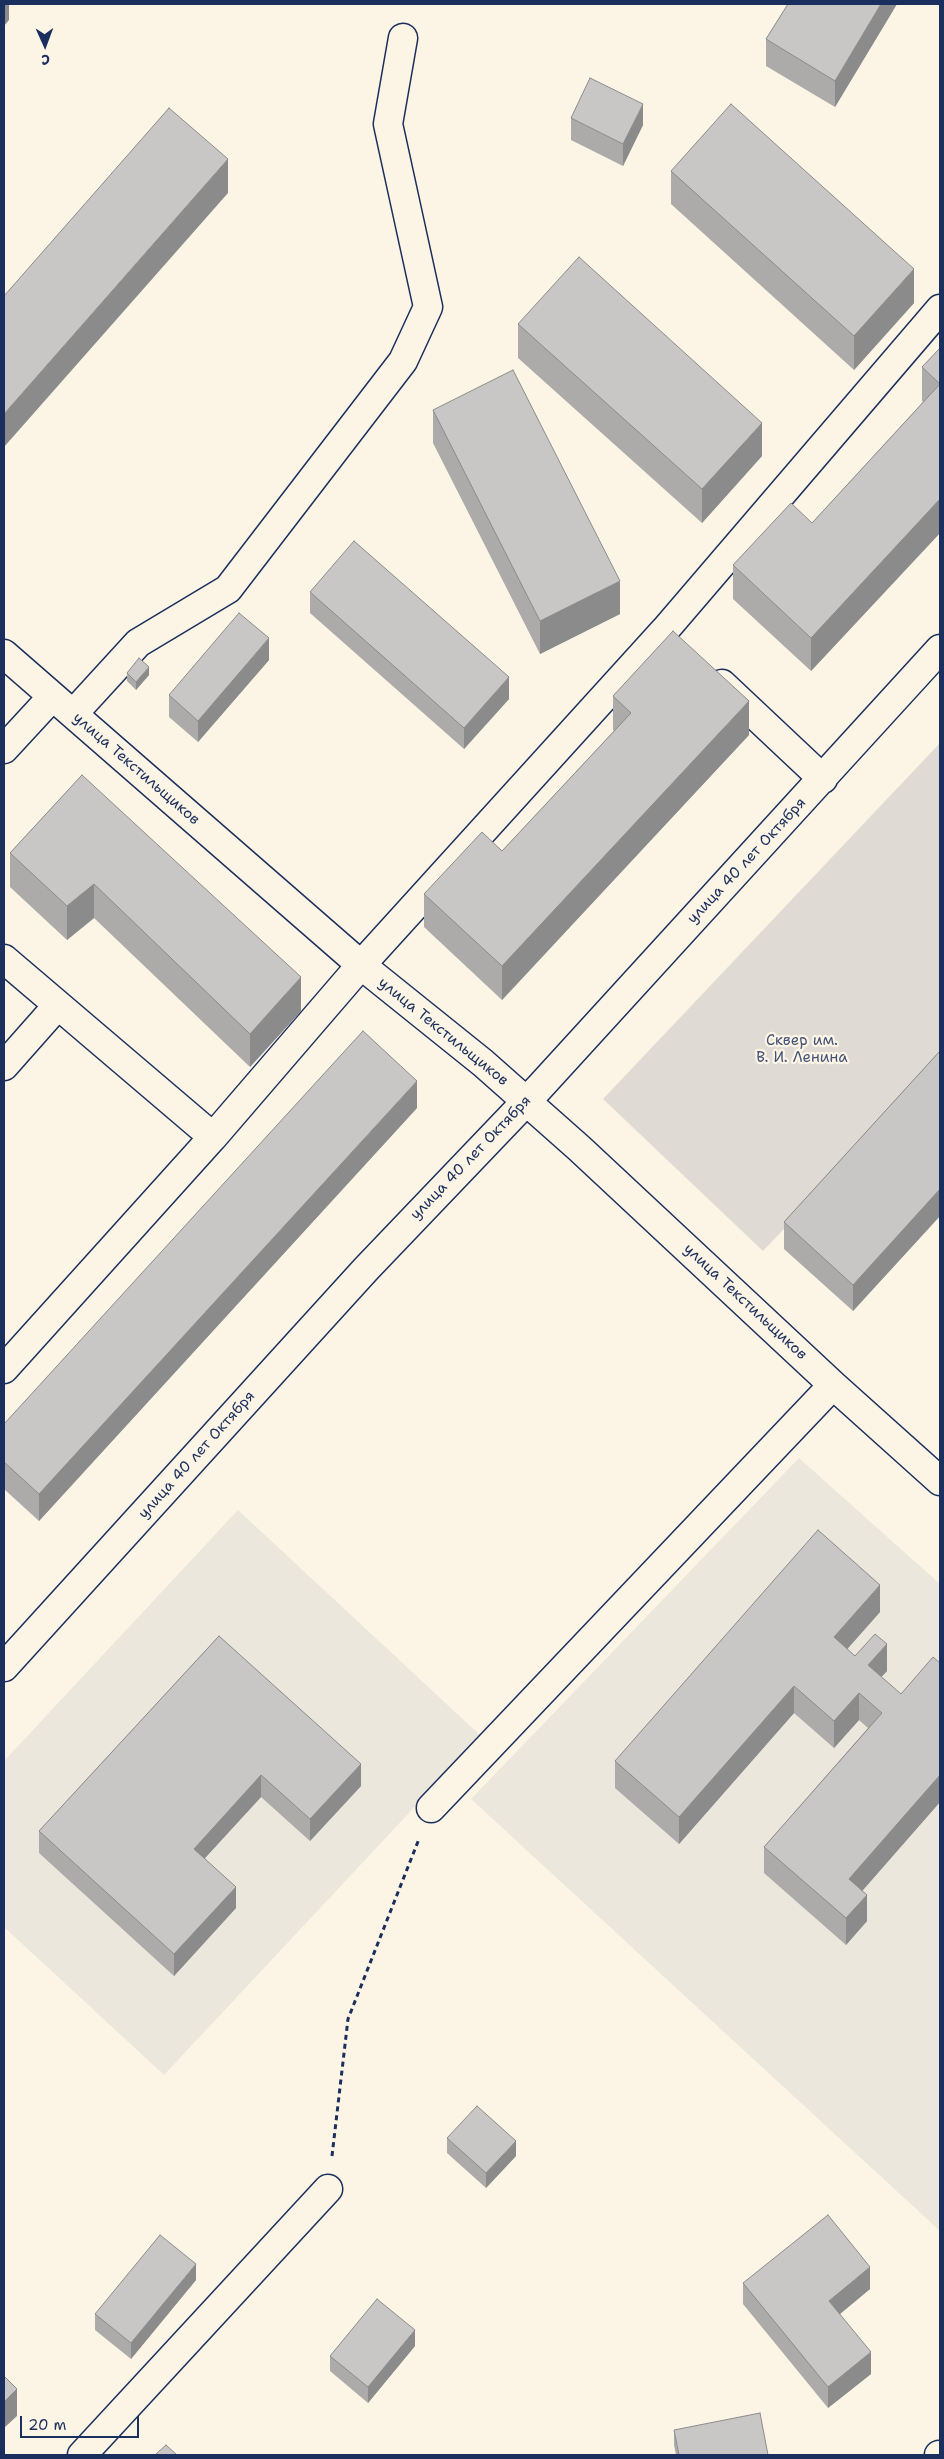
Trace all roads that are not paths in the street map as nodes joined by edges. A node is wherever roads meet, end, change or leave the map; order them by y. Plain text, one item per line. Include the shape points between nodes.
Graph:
1 (403, 38) dead end
2 (940, 309) edge
3 (665, 630) junction
4 (940, 649) edge
5 (4, 654) edge
6 (63, 706) junction
7 (4, 749) edge
8 (823, 778) junction
9 (4, 959) edge
10 (361, 965) junction
11 (58, 1006) junction
12 (4, 1066) edge
13 (526, 1101) junction
14 (213, 1138) junction
15 (4, 1369) edge
16 (833, 1385) junction
17 (940, 1481) edge
18 (4, 1667) edge
19 (431, 1808) road end
20 (328, 2189) road end
21 (82, 2455) edge

1 - 6 street via 388,124 428,307 403,361 228,588 138,643
2 - 3 street
3 - 8 street
3 - 10 street
4 - 8 street, улица 40 лет Октября
5 - 6 street, улица Текстильщиков
6 - 7 street
6 - 10 street, улица Текстильщиков
8 - 13 street, улица 40 лет Октября
9 - 11 street
10 - 13 street, улица Текстильщиков
10 - 14 street
11 - 12 street
11 - 14 street
13 - 16 street, улица Текстильщиков
13 - 18 street, улица 40 лет Октября via 366,1269
14 - 15 street
16 - 17 street, улица Текстильщиков
16 - 19 street
20 - 21 street

